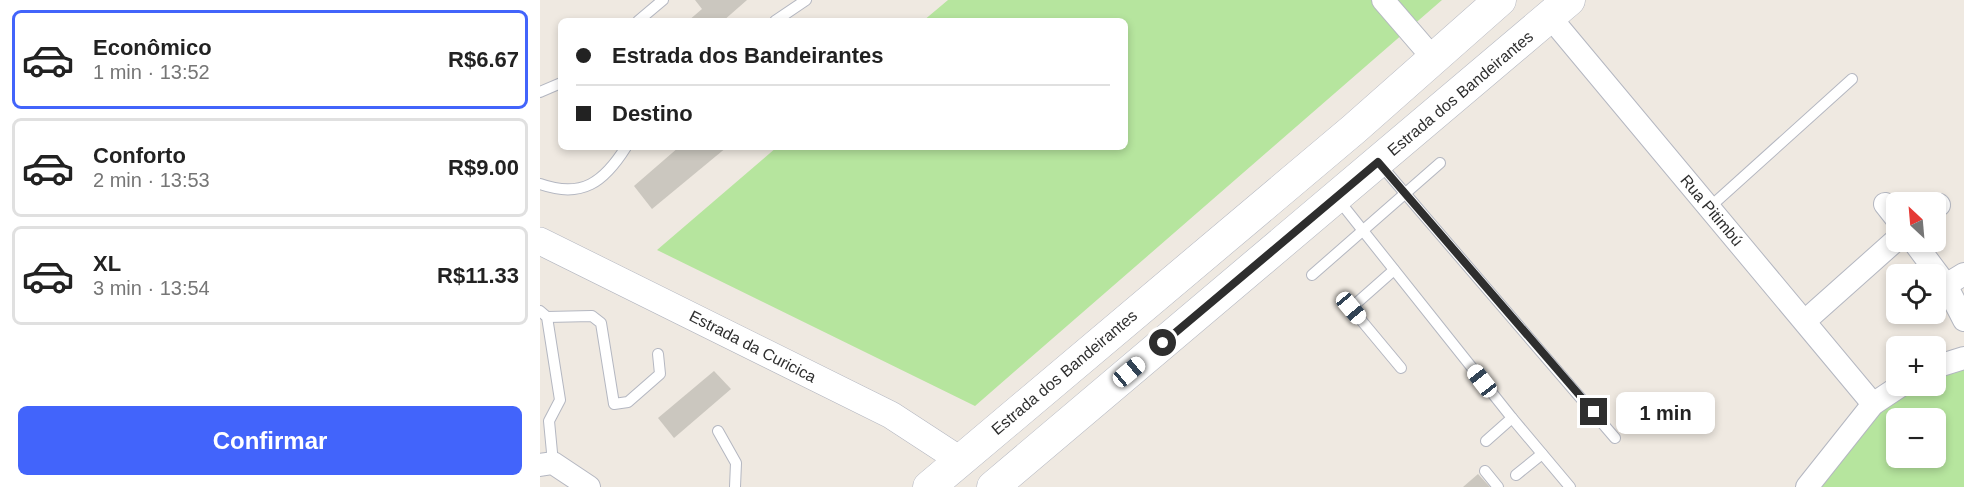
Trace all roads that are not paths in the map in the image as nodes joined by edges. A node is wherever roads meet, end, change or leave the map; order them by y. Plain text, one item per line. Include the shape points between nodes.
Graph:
1 (663, 0) edge
2 (806, 0) edge
3 (1383, 0) edge
4 (1500, 0) edge
5 (1560, 8) edge
6 (642, 18) edge
7 (779, 18) edge
8 (1433, 58) junction
9 (1852, 79) dead end
10 (558, 84) edge
11 (540, 92) edge
12 (624, 150) edge
13 (1378, 162) junction
14 (1440, 163) dead end
15 (540, 184) edge
16 (1404, 193) junction
17 (1336, 196) junction
18 (1710, 207) junction
19 (1363, 230) junction
20 (540, 241) edge
21 (1886, 249) edge
22 (1925, 252) edge
23 (1394, 270) junction
24 (1312, 275) dead end
25 (1955, 280) edge
26 (544, 314) edge
27 (1964, 320) edge
28 (1805, 321) junction
29 (658, 354) dead end
30 (1964, 358) edge
31 (1946, 364) edge
32 (1401, 368) dead end
33 (1886, 396) edge
34 (1874, 404) junction
35 (1512, 418) junction
36 (544, 421) edge
37 (718, 431) dead end
38 (1615, 438) dead end
39 (1486, 441) dead end
40 (1032, 454) junction
41 (1542, 454) junction
42 (547, 464) edge
43 (1485, 471) dead end
44 (959, 474) edge
45 (1516, 475) dead end
46 (589, 487) edge
47 (735, 487) edge
48 (929, 487) edge
49 (993, 487) edge
50 (1498, 487) edge
51 (1570, 487) edge
52 (1807, 487) edge

1 - 6 lane
2 - 7 lane
3 - 8 street
4 - 8 main road, Estrada dos Bandeirantes
5 - 13 main road, Estrada dos Bandeirantes
5 - 18 street, Rua Pitimbú
8 - 44 main road, Estrada dos Bandeirantes
9 - 18 lane
10 - 11 lane
12 - 15 lane via 614,167 584,188 564,190
13 - 16 lane
13 - 17 main road, Estrada dos Bandeirantes
14 - 16 lane
16 - 19 lane
16 - 38 lane
17 - 19 lane
17 - 40 main road, Estrada dos Bandeirantes
18 - 28 street, Rua Pitimbú
19 - 23 lane
19 - 24 lane
20 - 44 street, Estrada da Curicica via 891,415
21 - 28 street
22 - 25 street
23 - 32 lane via 1351,308
23 - 35 lane
25 - 27 street
26 - 29 lane via 592,316 601,323 614,404 628,402 660,374
26 - 36 lane via 560,400
28 - 34 street, Rua Pitimbú
30 - 31 street
33 - 34 street
34 - 52 street
35 - 39 lane
35 - 41 lane
36 - 42 lane
37 - 47 lane via 736,463
40 - 44 main road
40 - 49 main road, Estrada dos Bandeirantes
41 - 45 lane
41 - 51 lane
42 - 46 street
43 - 50 lane
44 - 48 main road, Estrada dos Bandeirantes

